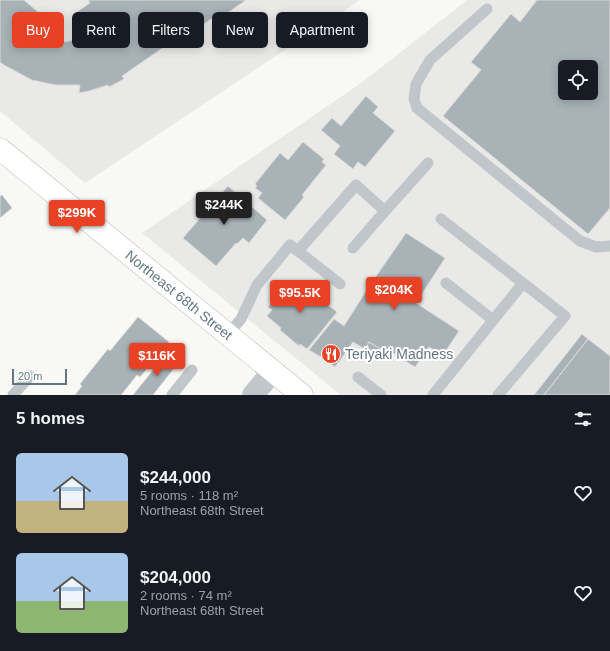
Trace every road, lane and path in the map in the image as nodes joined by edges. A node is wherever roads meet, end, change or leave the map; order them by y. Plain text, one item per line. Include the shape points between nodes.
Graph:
1 (487, 8) dead end
2 (0, 148) edge
3 (428, 163) dead end
4 (385, 211) junction
5 (441, 219) dead end
6 (610, 246) edge
7 (353, 248) dead end
8 (298, 251) junction
9 (446, 283) dead end
10 (523, 283) junction
11 (340, 284) dead end
12 (493, 320) junction
13 (228, 334) junction
14 (192, 370) dead end
15 (273, 371) junction
16 (30, 376) dead end
17 (358, 376) dead end
18 (13, 395) edge
19 (172, 395) edge
20 (253, 395) edge
21 (302, 395) edge
22 (381, 395) edge
23 (432, 395) edge
24 (498, 395) edge

1 - 6 lane via 430,60 416,84 414,99 417,108 580,241 596,247
2 - 13 main road, Northeast 68th Street
3 - 4 lane
4 - 7 lane
4 - 8 lane via 356,185
5 - 10 lane
8 - 11 lane
8 - 13 lane via 290,245 257,285 241,319
9 - 12 lane
10 - 12 lane
10 - 24 lane via 565,316
12 - 23 lane
13 - 15 main road, Northeast 68th Street
14 - 19 lane
15 - 20 street
15 - 21 main road, Northeast 68th Street
16 - 18 lane
17 - 22 lane

